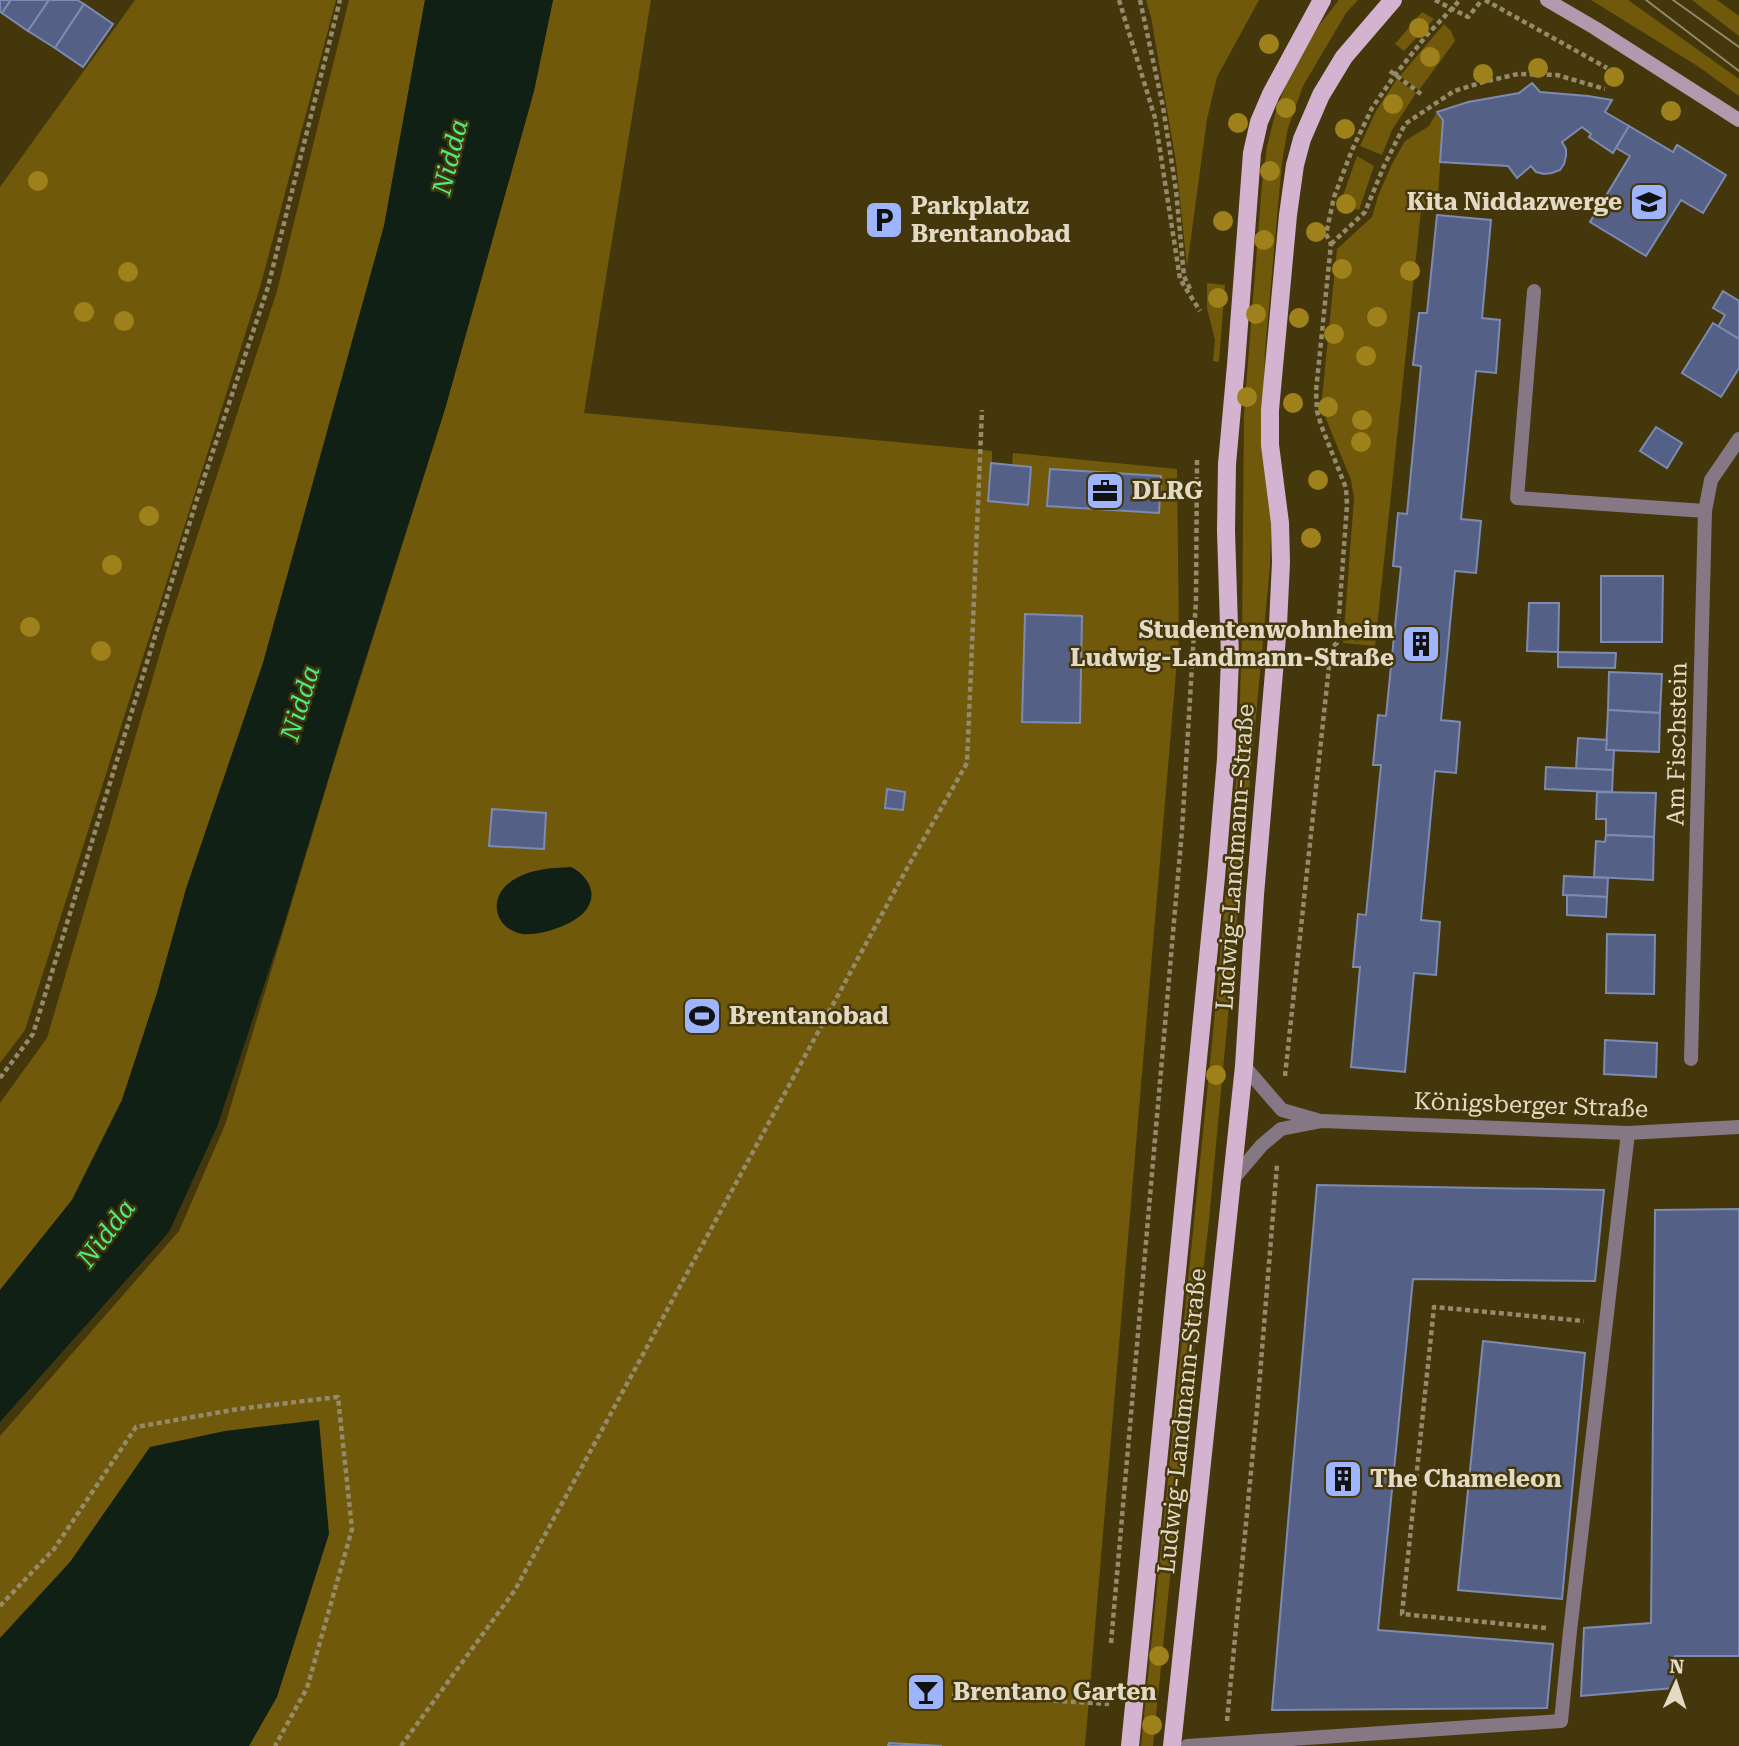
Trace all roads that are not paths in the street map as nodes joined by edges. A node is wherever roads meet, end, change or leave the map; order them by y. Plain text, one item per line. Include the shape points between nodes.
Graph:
1 (1322, 0) edge
2 (1393, 0) edge
3 (1548, 0) edge
4 (1739, 120) edge
5 (1534, 291) dead end
6 (1739, 439) edge
7 (1705, 512) junction
8 (1691, 1059) dead end
9 (1244, 1066) junction
10 (1322, 1121) junction
11 (1739, 1127) edge
12 (1628, 1133) junction
13 (1233, 1179) junction
14 (1129, 1746) edge
15 (1172, 1746) edge
16 (1187, 1746) edge

1 - 14 main road, Ludwig-Landmann-Straße via 1271,94 1252,153 1227,464 1230,658 1226,758
2 - 9 main road, Ludwig-Landmann-Straße via 1344,57 1321,94 1302,139 1288,215 1270,410 1280,523 1280,587
3 - 4 main road
5 - 7 street via 1517,498
6 - 7 street, Am Fischstein via 1711,480
7 - 8 street, Am Fischstein
9 - 10 street, Königsberger Straße via 1282,1110
9 - 13 main road, Ludwig-Landmann-Straße
10 - 12 street, Königsberger Straße
10 - 13 street, Königsberger Straße via 1281,1129
11 - 12 street, Königsberger Straße
12 - 16 street via 1561,1721
13 - 15 main road, Ludwig-Landmann-Straße

